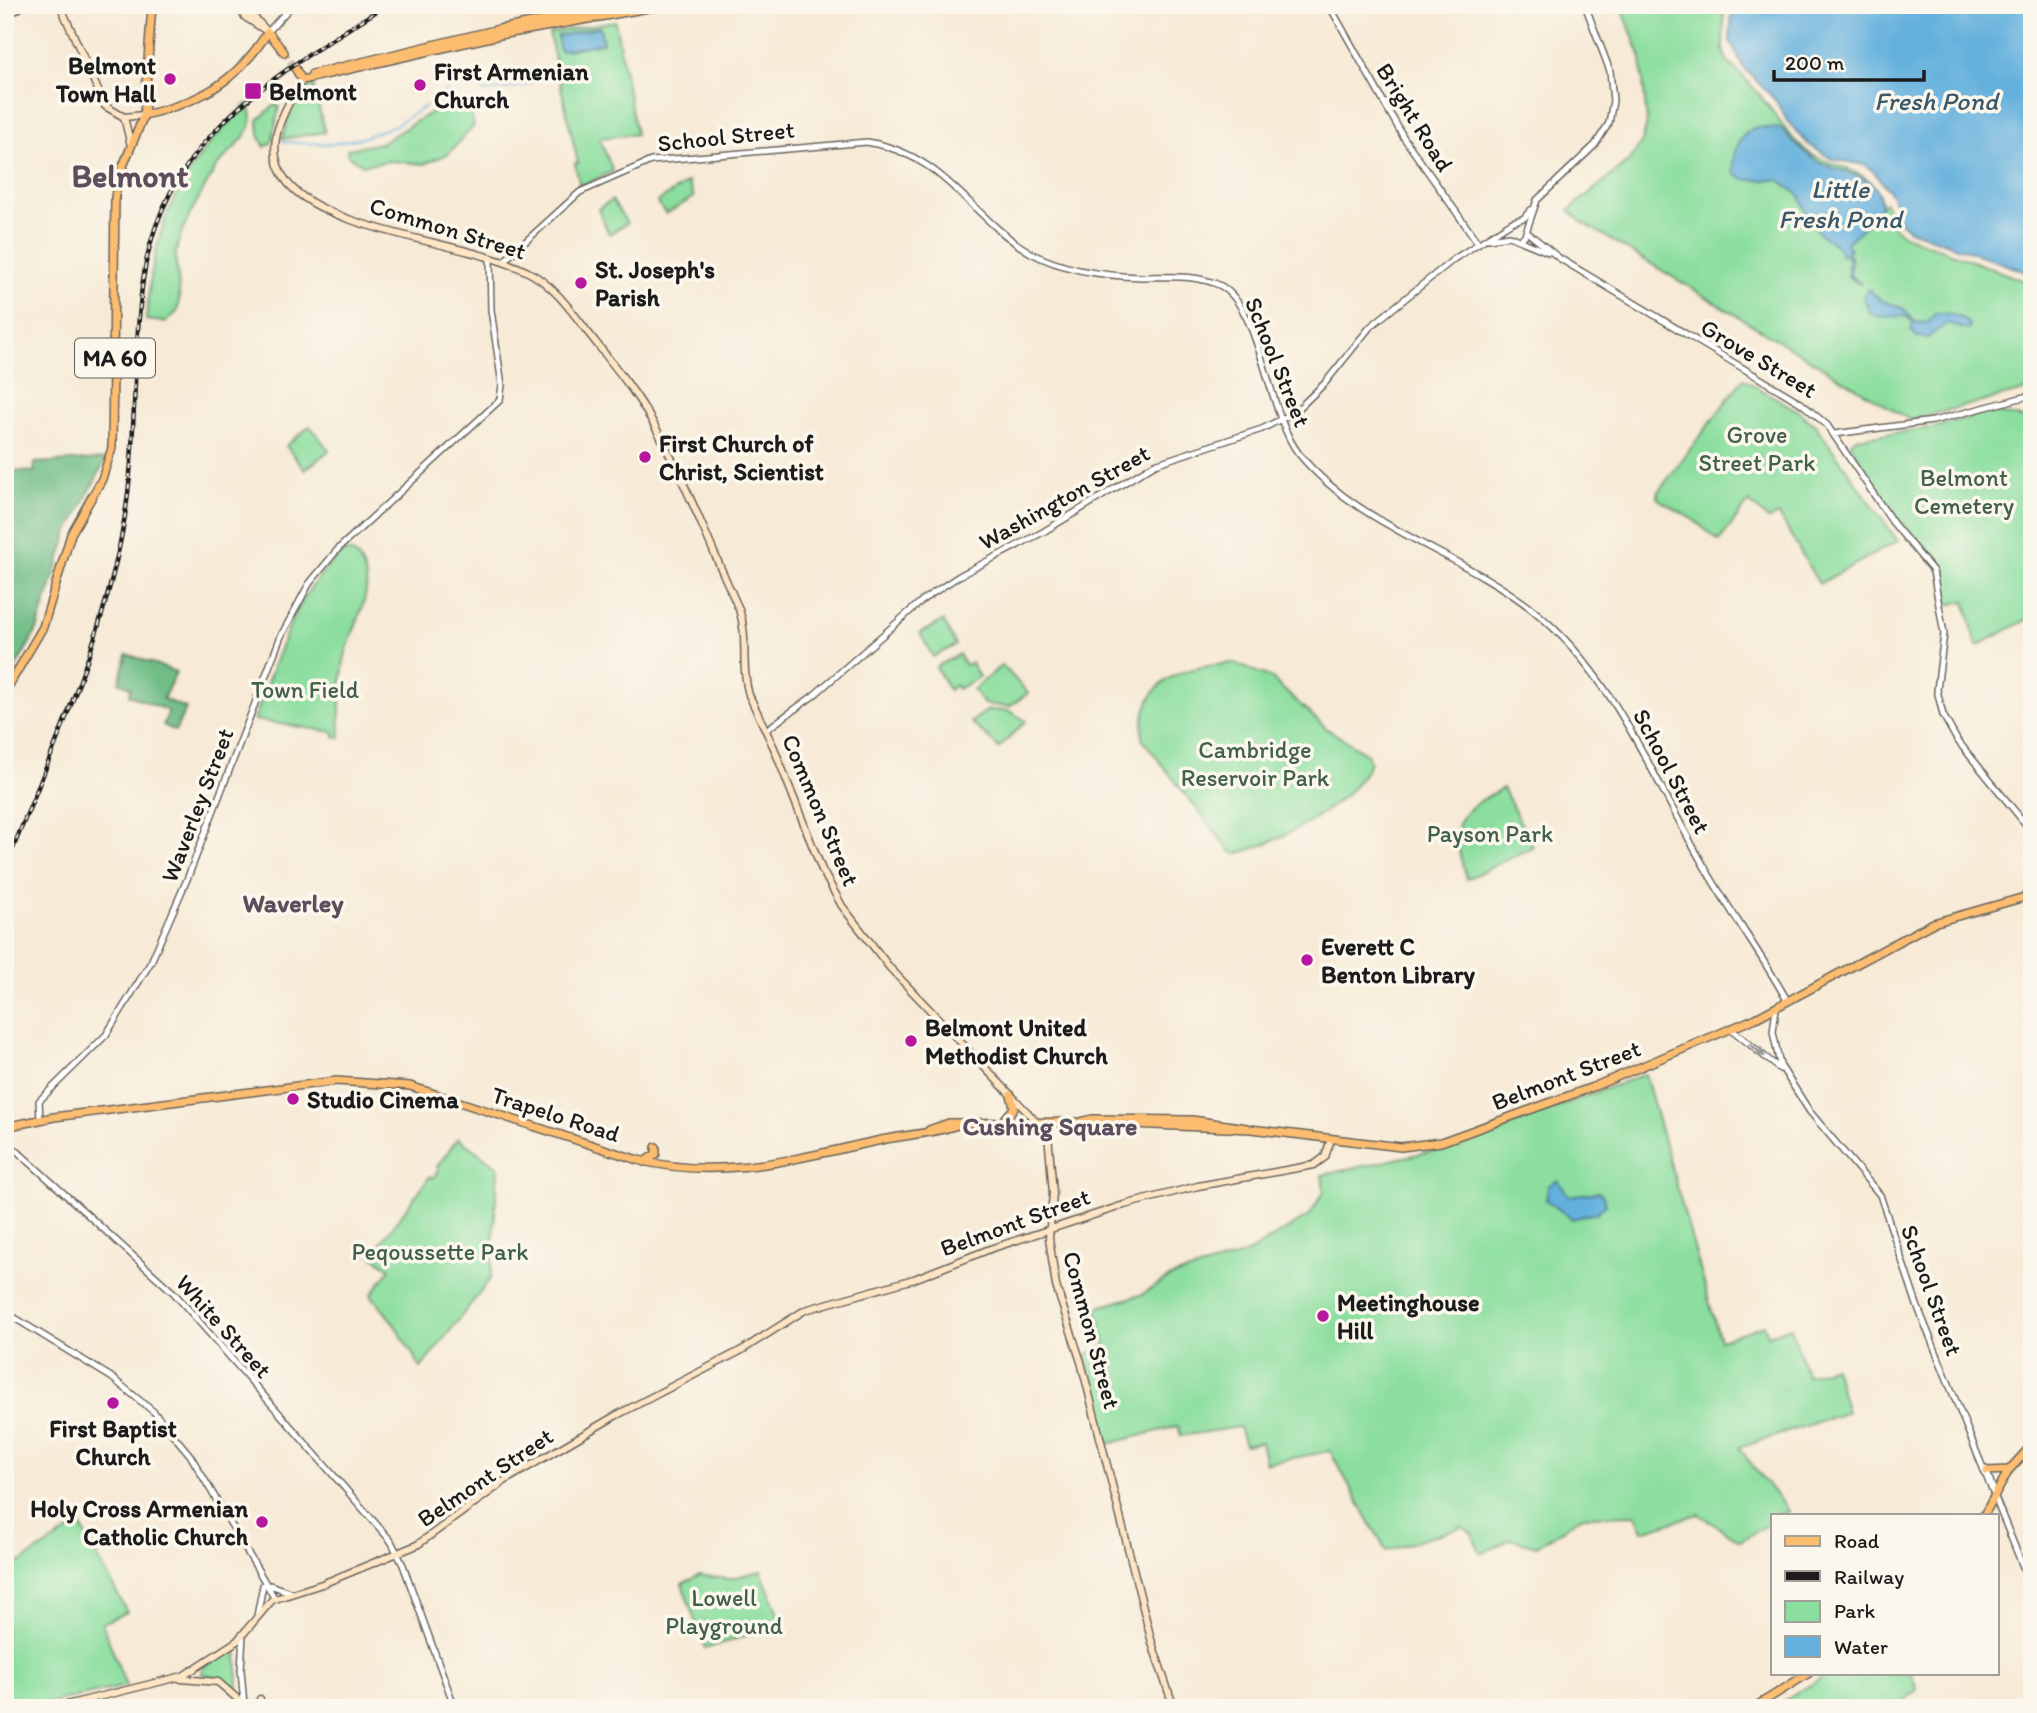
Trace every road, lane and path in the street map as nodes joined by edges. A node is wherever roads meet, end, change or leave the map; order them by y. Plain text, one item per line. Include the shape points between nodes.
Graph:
1 (24, 5) edge
2 (60, 5) edge
3 (152, 5) edge
4 (292, 5) edge
5 (631, 5) edge
6 (665, 5) edge
7 (1329, 5) edge
8 (1585, 5) edge
9 (240, 8) edge
10 (5, 17) edge
11 (268, 32) junction
12 (284, 52) tunnel mouth
13 (295, 68) tunnel mouth
14 (302, 80) junction
15 (144, 115) junction
16 (124, 117) junction
17 (132, 146) junction
18 (1531, 210) junction
19 (1519, 221) junction
20 (1508, 227) junction
21 (1526, 229) junction
22 (1509, 236) junction
23 (1484, 239) junction
24 (1521, 239) junction
25 (1478, 243) junction
26 (1551, 253) junction
27 (490, 259) junction
28 (504, 261) junction
29 (2032, 395) edge
30 (1282, 421) junction
31 (1834, 435) junction
32 (5, 692) edge
33 (766, 730) junction
34 (2032, 832) edge
35 (2032, 895) edge
36 (1788, 1002) junction
37 (1776, 1008) junction
38 (1731, 1029) junction
39 (1783, 1072) junction
40 (1011, 1095) junction
41 (40, 1119) junction
42 (1001, 1122) junction
43 (1037, 1122) junction
44 (5, 1127) edge
45 (1331, 1139) junction
46 (5, 1140) edge
47 (656, 1147) dead end
48 (644, 1162) junction
49 (1050, 1228) junction
50 (5, 1312) edge
51 (2032, 1445) edge
52 (1981, 1464) junction
53 (2009, 1470) junction
54 (1987, 1471) junction
55 (1994, 1495) junction
56 (1984, 1514) edge
57 (398, 1553) junction
58 (265, 1584) junction
59 (2032, 1589) edge
60 (292, 1593) junction
61 (272, 1600) junction
62 (256, 1617) junction
63 (243, 1635) junction
64 (1808, 1674) edge
65 (173, 1680) junction
66 (260, 1699) dead end
67 (246, 1707) edge
68 (54, 1708) edge
69 (258, 1708) edge
70 (455, 1708) edge
71 (1174, 1708) edge
72 (1753, 1708) edge

1 - 10 main road
2 - 16 main road via 103,103
3 - 15 main road, MA 60
4 - 11 street
5 - 14 main road via 487,32 330,68
6 - 14 main road via 500,35
7 - 25 street, Bright Road via 1404,138
8 - 18 street, Washington Street via 1610,71 1613,101 1609,123 1595,145
9 - 11 main road
11 - 12 main road
11 - 15 main road via 243,67 207,94
13 - 14 main road
14 - 27 main road, Common Street via 284,107 275,147 278,167 292,187 340,214
15 - 16 main road
15 - 17 main road, MA 60
16 - 17 main road
17 - 32 main road, MA 60 via 116,197 112,448 102,479 71,534 43,627
18 - 19 street, Washington Street
18 - 21 street
19 - 20 street, Washington Street
19 - 21 street, Grove Street
20 - 22 street
20 - 23 street, Washington Street
21 - 24 street
21 - 26 street, Grove Street
22 - 23 street, Washington Street
22 - 24 street, Grove Street
23 - 25 street, Washington Street
24 - 26 street, Grove Street
25 - 30 street, Washington Street via 1370,327 1315,394
26 - 31 street, Grove Street via 1801,403
27 - 28 main road, Common Street
27 - 41 street, Waverley Street via 500,400 338,549 300,600 281,636 151,962 106,1035 38,1101
28 - 30 street, School Street via 580,191 651,160 831,143 881,144 924,161 1014,242 1046,260 1095,273 1201,279 1227,290 1239,303
28 - 33 main road, Common Street via 552,290 615,366 651,419 739,609 746,630 746,686
29 - 31 street via 1933,421
30 - 33 street, Washington Street via 1155,464 959,576 924,598 813,696
30 - 36 street, School Street via 1302,458 1336,490 1508,593 1547,622 1575,653 1629,724 1700,860
31 - 34 street, Grove Street via 1935,576 1944,643 1938,694 1946,723
33 - 40 main road, Common Street via 822,870 842,906 885,963
35 - 36 main road, Belmont Street via 1933,923
36 - 37 main road, Belmont Street
37 - 38 main road, Belmont Street
37 - 39 street, School Street via 1773,1032
38 -> 39 street, School Street
38 - 45 main road, Belmont Street via 1593,1087 1441,1142 1401,1147
39 - 52 street, School Street via 1879,1194 1917,1305
40 - 42 main road via 1014,1108
40 - 43 main road, Common Street
41 - 44 main road, Trapelo Road
41 - 48 main road, Trapelo Road via 329,1082 378,1082 427,1090
42 - 43 main road, Trapelo Road
42 - 48 main road, Trapelo Road via 960,1124 748,1168 692,1170
43 - 45 main road, Trapelo Road via 1251,1129
43 - 49 main road, Common Street via 1050,1140
45 - 49 main road, Belmont Street via 1325,1157 1314,1165 1177,1190
46 - 57 street, White Street via 174,1293
47 - 48 main road via 656,1154
49 - 57 main road, Belmont Street via 914,1279 795,1315 742,1350 506,1480 433,1536
49 - 71 main road, Common Street via 1056,1286 1081,1362 1150,1634
50 - 58 street via 111,1377 154,1412 191,1457
51 - 53 main road
52 - 54 street, School Street
52 - 55 street, School Street
53 - 54 main road
53 - 55 main road
54 - 55 street, School Street
55 - 56 main road
55 - 59 street, School Street
57 - 60 main road, Belmont Street
57 - 70 street
58 - 60 street
58 - 61 street
58 - 62 street
60 - 61 main road, Belmont Street
61 - 62 main road, Belmont Street
62 - 63 main road, Belmont Street
63 - 65 main road, Belmont Street
63 - 67 street via 240,1663
64 - 72 main road
65 - 67 main road via 215,1681
65 - 68 main road, Belmont Street
66 - 69 main road

